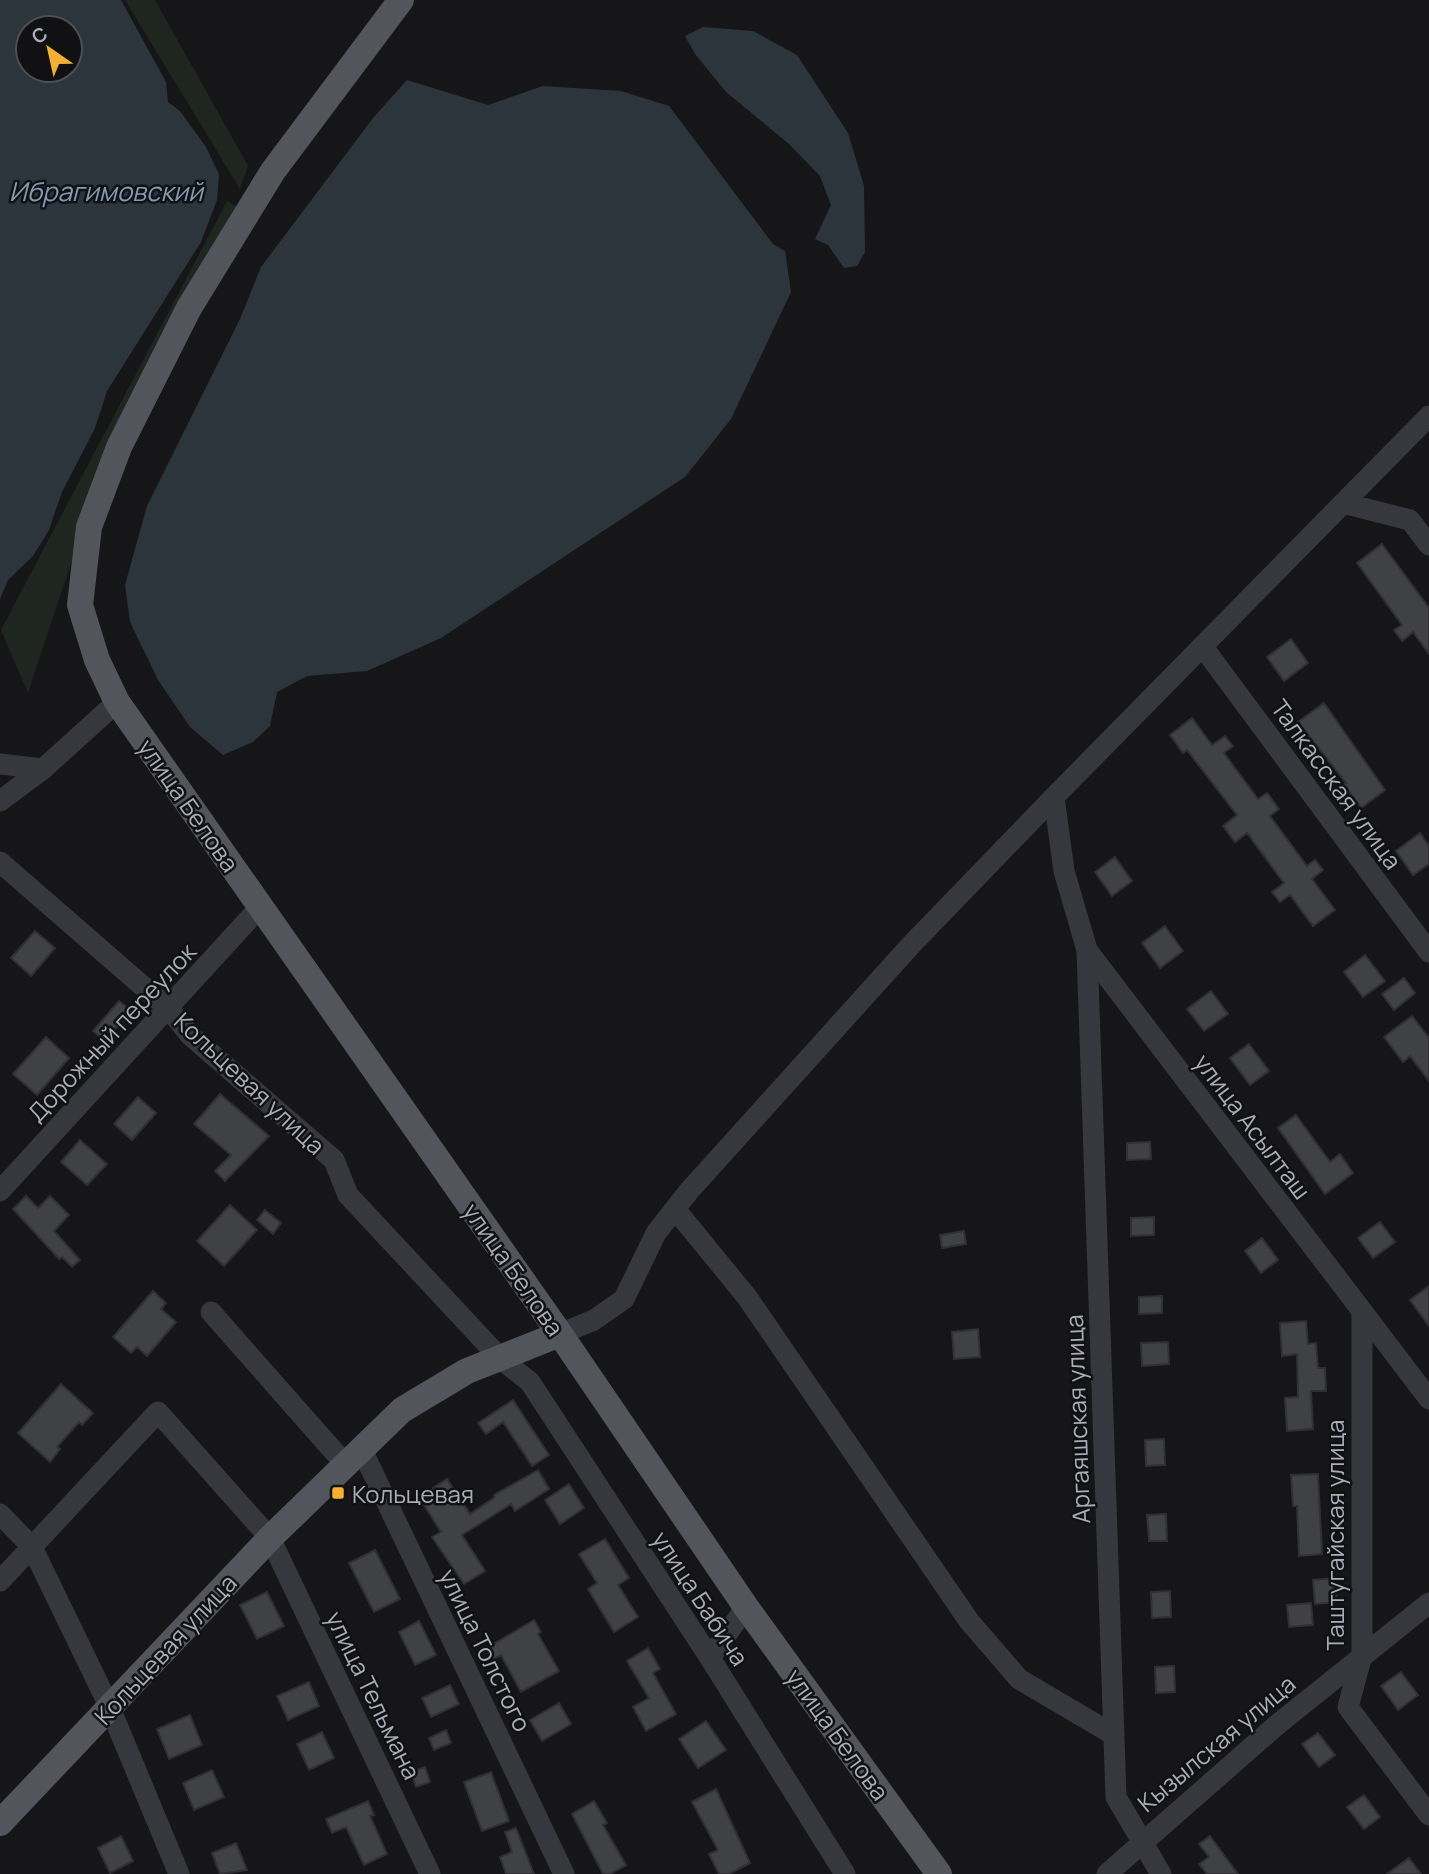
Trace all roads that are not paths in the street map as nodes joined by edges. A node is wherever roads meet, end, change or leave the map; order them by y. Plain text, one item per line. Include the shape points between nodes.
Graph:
1 (401, 0) edge
2 (1429, 416) edge
3 (1342, 503) junction
4 (1429, 545) edge
5 (1203, 647) junction
6 (117, 702) junction
7 (0, 764) edge
8 (43, 769) junction
9 (1054, 797) junction
10 (0, 802) edge
11 (0, 862) edge
12 (260, 908) junction
13 (1087, 950) junction
14 (1429, 952) edge
15 (169, 1009) junction
16 (0, 1191) edge
17 (675, 1209) junction
18 (211, 1312) dead end
19 (1362, 1312) junction
20 (560, 1334) junction
21 (501, 1359) junction
22 (1429, 1399) edge
23 (353, 1456) junction
24 (0, 1514) edge
25 (270, 1538) junction
26 (32, 1547) junction
27 (0, 1581) edge
28 (1429, 1603) edge
29 (746, 1607) junction
30 (1362, 1655) junction
31 (710, 1658) junction
32 (110, 1707) junction
33 (1114, 1735) junction
34 (1429, 1815) edge
35 (0, 1823) edge
36 (1141, 1841) junction
37 (179, 1874) edge
38 (430, 1874) edge
39 (564, 1874) edge
40 (845, 1874) edge
41 (939, 1874) edge
42 (1107, 1874) edge
43 (1161, 1874) edge

1 - 6 main road, улица Белова via 273,171 189,308 119,447 89,527 80,605 97,660
2 - 3 street
3 - 4 street via 1410,520
3 - 5 street
5 - 9 street
5 - 14 street, Талкасская улица
6 - 8 street
6 - 12 main road, улица Белова
7 - 8 street
8 - 10 street
9 - 13 street, улица Асылташ via 1064,871
9 - 17 street via 911,945
11 - 15 street, Кольцевая улица
12 - 15 street, Дорожный переулок
12 - 20 main road, улица Белова
13 - 19 street, улица Асылташ
13 - 33 street, Аргаяшская улица
15 - 16 street, Дорожный переулок
15 - 21 street, Кольцевая улица via 190,1035 334,1160 348,1195
17 - 20 street via 656,1233 624,1299 594,1320
17 - 33 street via 747,1297 969,1620 1019,1679
18 - 23 street, улица Толстого
19 - 22 street, улица Асылташ
19 - 30 street, Таштугайская улица
20 - 21 main road, Кольцевая улица
20 - 29 main road, улица Белова
21 - 23 main road, Кольцевая улица via 467,1371 402,1410
21 - 31 street, улица Бабича via 530,1382
23 - 25 main road, Кольцевая улица
23 - 39 street, улица Толстого
24 - 26 street
25 - 26 street, улица Тельмана via 158,1412
25 - 32 main road, Кольцевая улица
25 - 38 street, улица Тельмана
26 - 27 street
26 - 32 street
28 - 30 street, Кызылская улица
29 - 31 street
29 - 41 main road, улица Белова
30 - 34 street, Таштугайская улица via 1348,1707
30 - 36 street, Кызылская улица
31 - 40 street, улица Бабича
32 - 35 main road, Кольцевая улица
32 - 37 street
33 - 36 street, Аргаяшская улица via 1116,1797
36 - 42 street, Кызылская улица
36 - 43 street, Аргаяшская улица

